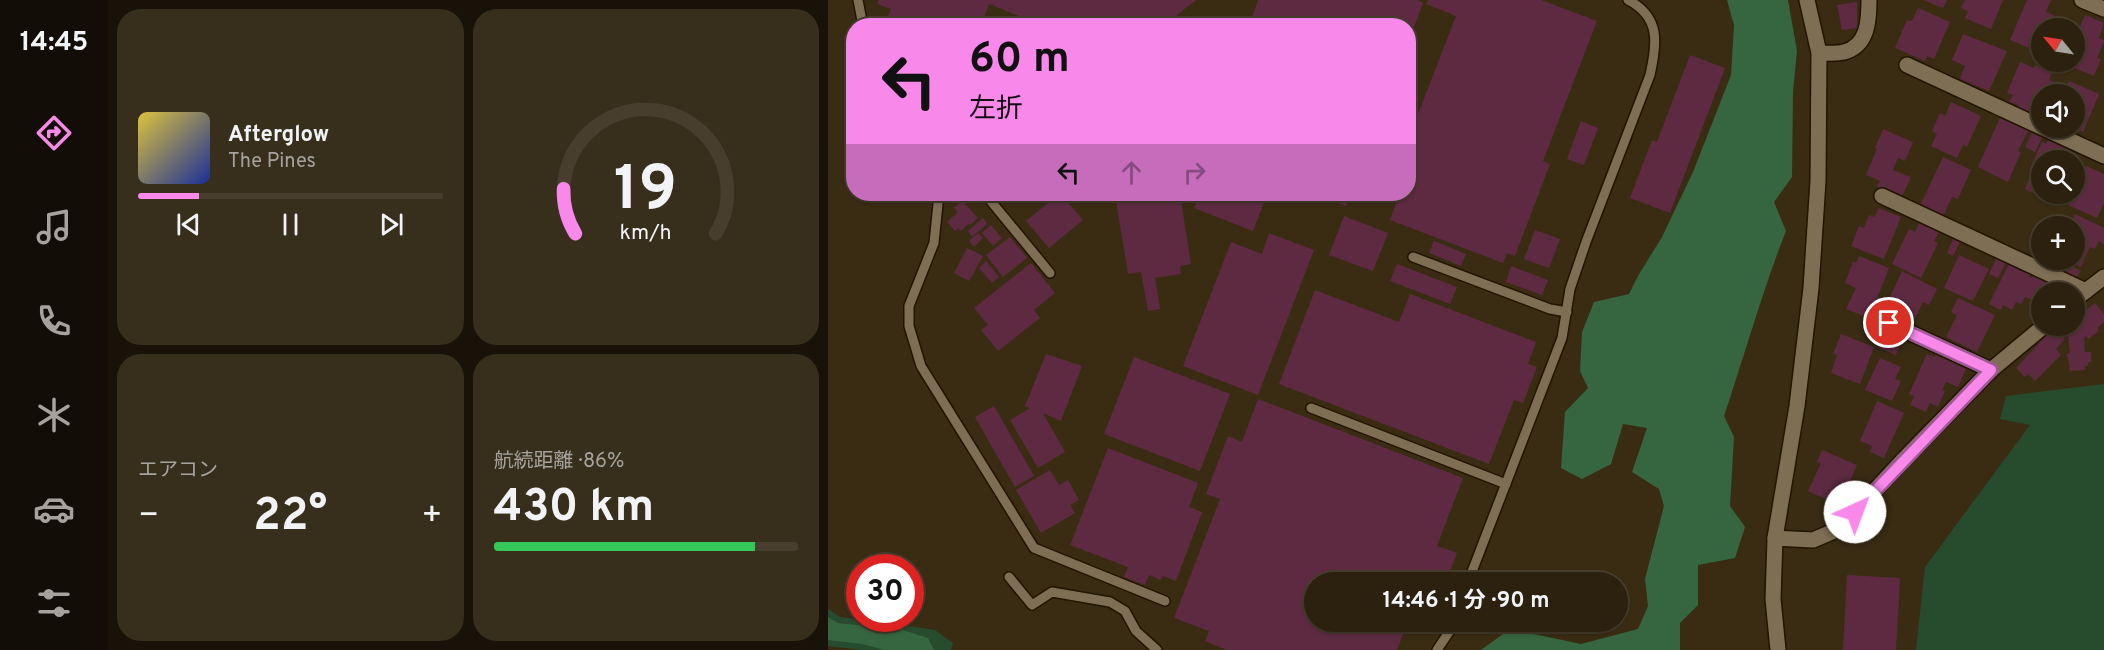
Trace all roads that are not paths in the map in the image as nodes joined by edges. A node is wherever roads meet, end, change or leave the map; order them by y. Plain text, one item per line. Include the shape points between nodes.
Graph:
1 (858, 0) edge
2 (1628, 0) edge
3 (1807, 0) edge
4 (1869, 0) edge
5 (2082, 0) edge
6 (2104, 9) edge
7 (861, 18) edge
8 (1820, 53) junction
9 (1907, 65) dead end
10 (2104, 156) edge
11 (1882, 196) dead end
12 (938, 201) edge
13 (991, 201) edge
14 (1413, 257) dead end
15 (1050, 273) dead end
16 (2104, 277) edge
17 (2054, 282) edge
18 (2085, 291) edge
19 (1567, 312) junction
20 (1889, 323) dead end
21 (2032, 336) edge
22 (1991, 370) junction
23 (1311, 408) dead end
24 (1506, 484) junction
25 (1775, 538) junction
26 (1472, 572) edge
27 (1008, 577) dead end
28 (1165, 601) dead end
29 (1449, 632) edge
30 (1157, 650) edge
31 (1437, 650) edge
32 (1778, 650) edge

1 - 7 lane
2 - 19 lane via 1649,17 1656,32 1655,52 1650,75 1570,289
3 - 8 street
4 - 8 street via 1867,30 1860,43 1845,52
5 - 6 street
8 - 25 street via 1811,288
9 - 10 street
11 - 17 street
12 - 28 lane via 934,243 909,306 909,326 921,366 1034,548
13 - 15 lane
14 - 19 lane
16 - 18 street
19 - 24 lane via 1562,338
20 - 22 street
21 - 22 street
22 - 25 street via 1839,529 1813,540
23 - 24 lane
24 - 26 lane
25 - 32 street via 1773,599
27 - 30 lane via 1032,605 1052,592 1110,602 1125,611 1136,631
29 - 31 lane

